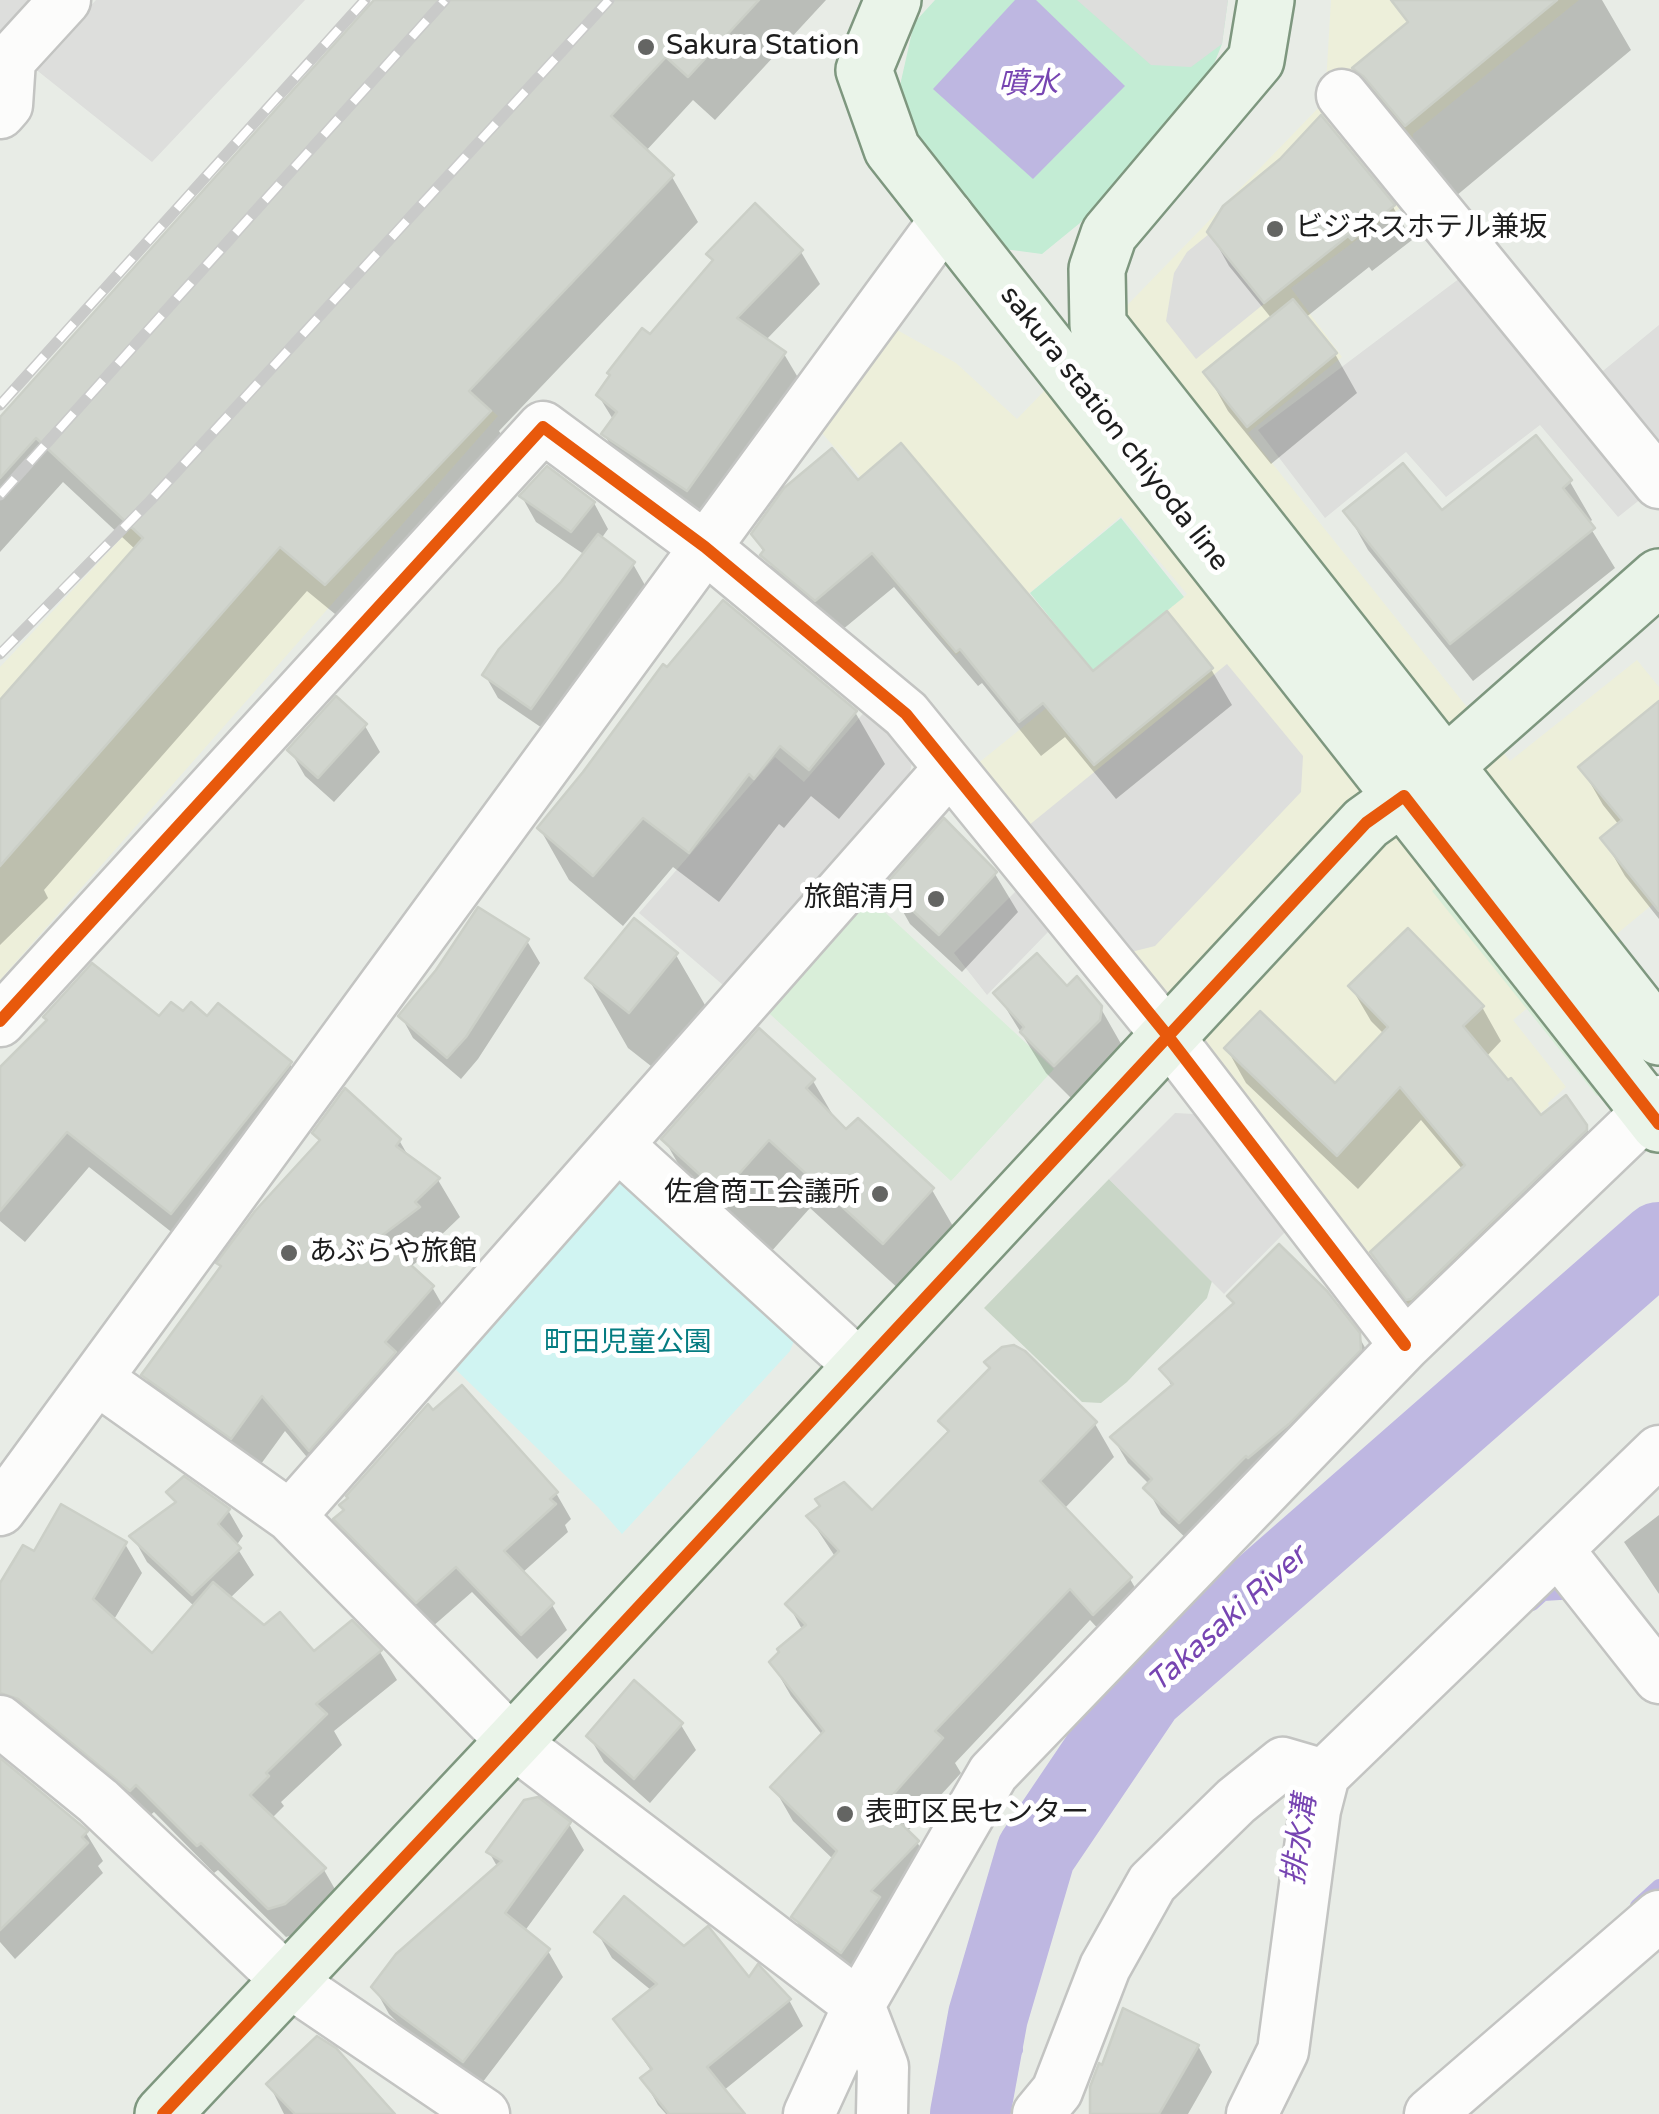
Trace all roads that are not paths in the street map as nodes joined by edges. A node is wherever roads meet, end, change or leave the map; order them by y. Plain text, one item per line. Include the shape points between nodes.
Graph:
1 (65, 0) edge
2 (894, 0) edge
3 (1266, 0) edge
4 (5, 55) edge
5 (1342, 95) dead end
6 (0, 113) edge
7 (948, 216) junction
8 (1659, 483) edge
9 (705, 547) junction
10 (1659, 576) edge
11 (950, 768) junction
12 (1424, 782) junction
13 (0, 1020) edge
14 (1167, 1035) junction
15 (1659, 1037) edge
16 (1655, 1112) edge
17 (618, 1145) junction
18 (1405, 1345) junction
19 (861, 1366) junction
20 (97, 1378) junction
21 (1659, 1451) edge
22 (0, 1510) edge
23 (290, 1516) junction
24 (1558, 1550) junction
25 (1659, 1678) edge
26 (0, 1721) edge
27 (514, 1742) junction
28 (1324, 1776) junction
29 (1659, 1916) edge
30 (288, 1981) junction
31 (859, 2005) junction
32 (163, 2114) edge
33 (484, 2114) edge
34 (809, 2114) edge
35 (882, 2114) edge
36 (1038, 2114) edge
37 (1252, 2114) edge
38 (1430, 2114) edge

1 - 4 street
2 - 7 street, sakura station chiyoda line via 864,70 892,150
3 - 12 street, sakura station chiyoda line via 1256,60 1110,234 1098,269 1098,325
4 - 6 street via 7,105
5 - 8 street
7 - 9 street
7 - 12 street, sakura station chiyoda line
9 - 11 street via 906,714
9 - 13 street via 543,427
9 - 20 street
10 - 12 street
11 - 14 street
11 - 17 street
12 - 14 street via 1366,823
12 - 15 street
12 - 16 street
14 - 18 street
14 - 19 street
16 - 18 street
17 - 19 street
17 - 23 street
18 - 31 street via 992,1772
19 - 27 street
20 - 22 street
20 - 23 street
21 - 24 street
23 - 27 street
24 - 25 street
24 - 28 street
26 - 30 street via 98,1802
27 - 30 street
27 - 31 street
28 - 36 street via 1283,1764 1152,1883 1105,1966 1057,2091
28 - 37 street via 1283,2051
29 - 38 street
30 - 32 street
30 - 33 street
31 - 34 street
31 - 35 street via 883,2067

